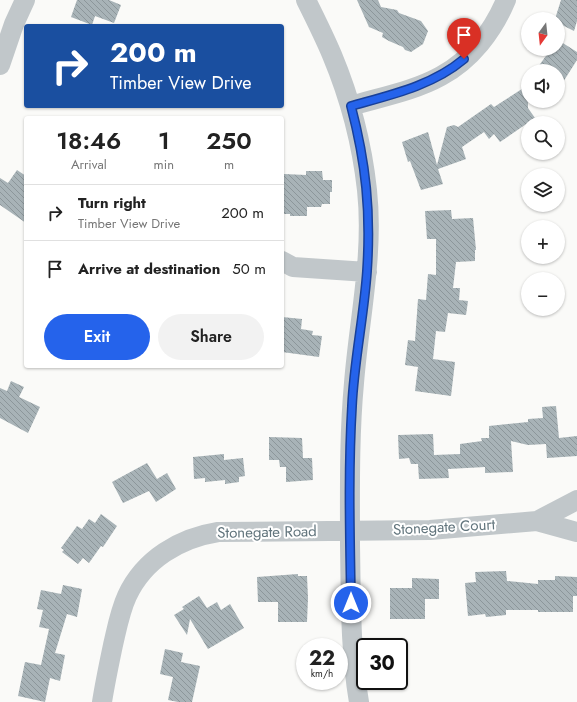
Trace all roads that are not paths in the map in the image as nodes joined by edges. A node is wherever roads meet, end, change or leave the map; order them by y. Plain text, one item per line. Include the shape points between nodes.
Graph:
1 (25, 0) edge
2 (306, 0) edge
3 (506, 0) edge
4 (0, 65) edge
5 (351, 106) junction
6 (286, 267) edge
7 (367, 272) junction
8 (577, 500) edge
9 (537, 521) junction
10 (350, 531) junction
11 (577, 532) edge
12 (102, 702) edge
13 (359, 702) edge

1 - 4 street
2 - 5 street via 332,54
3 - 5 street via 492,28 482,41 462,61 442,75 411,88
5 - 7 street via 367,191
6 - 7 street
7 - 10 street via 352,406
8 - 9 street, Stonegate Court
9 - 10 street, Stonegate Court via 430,530
9 - 11 street, Stonegate Court
10 - 12 street, Stonegate Road via 218,532 190,539 165,552 144,570 132,585 124,603
10 - 13 street via 351,618

